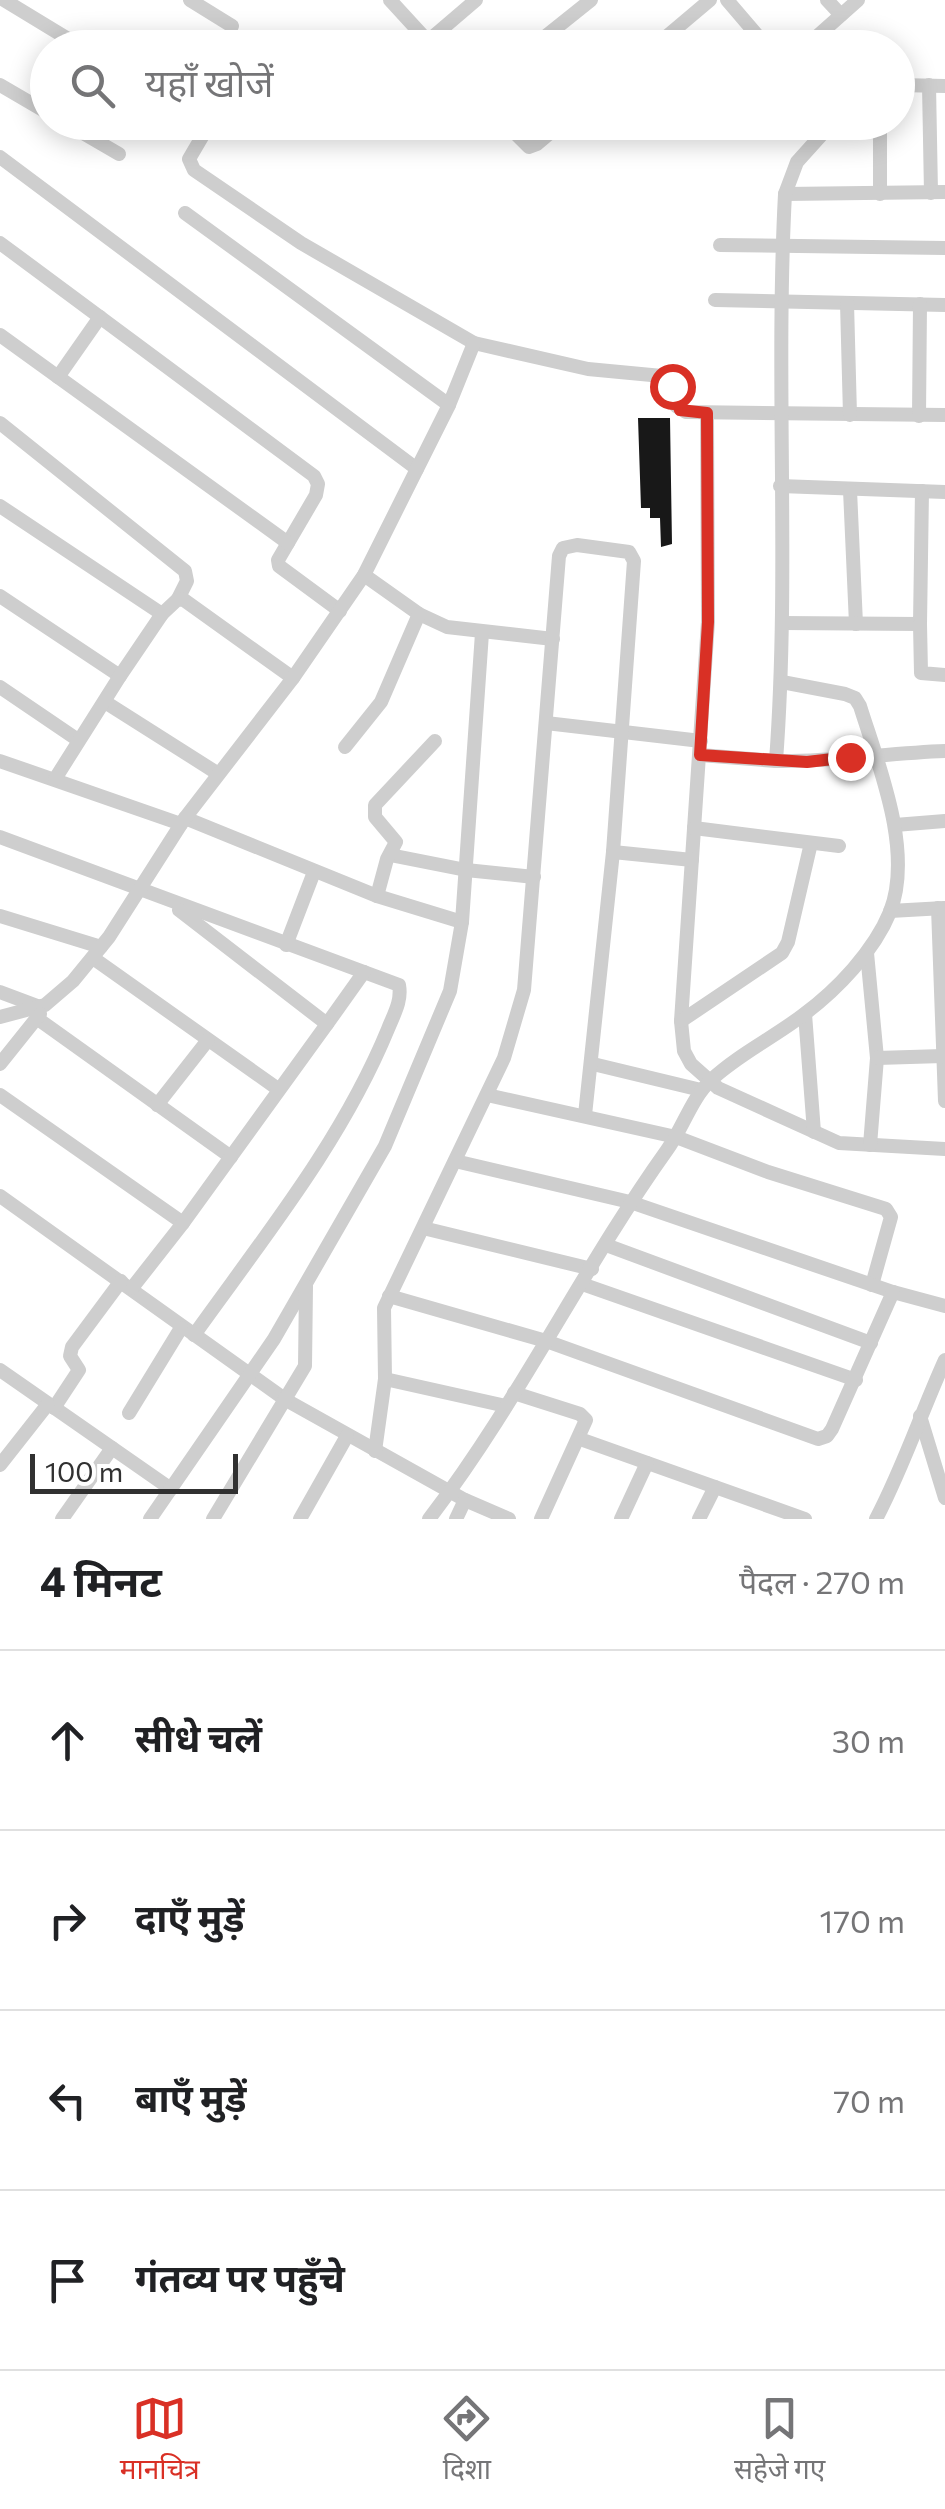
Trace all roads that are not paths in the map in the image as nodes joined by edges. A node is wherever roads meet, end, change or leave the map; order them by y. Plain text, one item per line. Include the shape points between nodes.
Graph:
1 (4, 0) edge
2 (190, 0) edge
3 (390, 0) edge
4 (476, 0) edge
5 (591, 0) edge
6 (710, 0) edge
7 (727, 0) edge
8 (827, 0) edge
9 (858, 0) edge
10 (840, 15) junction
11 (232, 26) dead end
12 (53, 30) edge
13 (418, 30) edge
14 (445, 30) edge
15 (554, 30) edge
16 (674, 30) edge
17 (753, 30) edge
18 (824, 30) edge
19 (0, 85) edge
20 (937, 85) edge
21 (30, 102) edge
22 (95, 140) edge
23 (200, 140) edge
24 (816, 140) edge
25 (880, 140) edge
26 (119, 154) dead end
27 (0, 157) edge
28 (938, 192) edge
29 (784, 194) junction
30 (880, 194) junction
31 (185, 213) dead end
32 (0, 243) edge
33 (720, 245) dead end
34 (782, 246) junction
35 (945, 248) edge
36 (715, 300) dead end
37 (781, 302) junction
38 (848, 303) junction
39 (920, 304) junction
40 (945, 305) edge
41 (100, 317) junction
42 (0, 335) edge
43 (474, 343) junction
44 (58, 377) junction
45 (449, 405) junction
46 (707, 413) junction
47 (780, 414) junction
48 (850, 415) junction
49 (945, 415) edge
50 (919, 416) junction
51 (0, 423) edge
52 (417, 469) junction
53 (780, 486) junction
54 (850, 490) junction
55 (922, 491) junction
56 (945, 492) edge
57 (0, 506) edge
58 (288, 543) junction
59 (364, 575) junction
60 (0, 596) edge
61 (178, 599) junction
62 (340, 611) junction
63 (162, 614) junction
64 (419, 614) junction
65 (782, 623) junction
66 (856, 624) junction
67 (920, 624) junction
68 (482, 632) junction
69 (554, 639) junction
70 (945, 675) edge
71 (120, 676) junction
72 (293, 678) junction
73 (782, 682) junction
74 (0, 686) edge
75 (104, 702) junction
76 (546, 723) junction
77 (621, 732) junction
78 (78, 740) junction
79 (435, 741) dead end
80 (346, 746) dead end
81 (701, 748) junction
82 (945, 751) edge
83 (875, 754) junction
84 (0, 761) edge
85 (776, 761) junction
86 (218, 772) junction
87 (55, 779) junction
88 (183, 821) junction
89 (945, 822) edge
90 (894, 825) junction
91 (694, 828) junction
92 (0, 837) edge
93 (811, 843) junction
94 (839, 846) dead end
95 (613, 852) junction
96 (390, 855) junction
97 (692, 860) junction
98 (466, 870) junction
99 (314, 872) junction
100 (534, 877) junction
101 (140, 888) junction
102 (377, 896) junction
103 (166, 901) junction
104 (941, 908) edge
105 (890, 912) junction
106 (0, 916) edge
107 (462, 922) junction
108 (286, 945) junction
109 (97, 953) junction
110 (867, 953) junction
111 (364, 972) junction
112 (0, 992) edge
113 (41, 1010) junction
114 (943, 1012) edge
115 (805, 1014) junction
116 (0, 1018) edge
117 (680, 1021) junction
118 (327, 1024) junction
119 (208, 1040) junction
120 (942, 1056) junction
121 (877, 1058) junction
122 (0, 1064) edge
123 (592, 1064) junction
124 (705, 1086) junction
125 (278, 1089) junction
126 (487, 1095) junction
127 (0, 1096) edge
128 (945, 1101) edge
129 (157, 1105) junction
130 (585, 1115) junction
131 (814, 1132) junction
132 (676, 1136) junction
133 (870, 1145) junction
134 (945, 1149) edge
135 (231, 1157) junction
136 (455, 1162) junction
137 (0, 1196) edge
138 (630, 1202) junction
139 (183, 1223) junction
140 (423, 1228) junction
141 (606, 1246) junction
142 (592, 1269) junction
143 (127, 1284) junction
144 (306, 1284) junction
145 (582, 1284) junction
146 (872, 1285) junction
147 (893, 1292) junction
148 (389, 1296) junction
149 (945, 1306) edge
150 (187, 1331) junction
151 (546, 1341) junction
152 (870, 1342) junction
153 (945, 1360) edge
154 (0, 1370) edge
155 (248, 1374) junction
156 (385, 1379) junction
157 (856, 1380) junction
158 (286, 1400) junction
159 (510, 1400) junction
160 (51, 1406) junction
161 (128, 1413) dead end
162 (920, 1416) junction
163 (347, 1436) junction
164 (580, 1439) junction
165 (112, 1448) junction
166 (375, 1451) junction
167 (647, 1463) junction
168 (0, 1465) edge
169 (715, 1487) junction
170 (172, 1488) junction
171 (450, 1492) junction
172 (945, 1498) edge
173 (464, 1500) junction
174 (879, 1518) edge
175 (62, 1519) edge
176 (150, 1519) edge
177 (213, 1519) edge
178 (300, 1519) edge
179 (430, 1519) edge
180 (456, 1519) edge
181 (509, 1519) edge
182 (541, 1519) edge
183 (621, 1519) edge
184 (699, 1519) edge
185 (805, 1519) edge

1 - 12 street
2 - 11 street
3 - 13 street
4 - 14 street
5 - 15 street
6 - 16 street
7 - 17 street
8 - 10 street
9 - 10 street
10 - 18 street
19 - 21 street
20 - 28 street
22 - 26 street
23 - 43 street via 189,159 194,170 301,243
24 - 29 street via 797,162
25 - 30 street
27 - 52 street
28 - 30 street
29 - 30 street
29 - 34 street
31 - 45 street
32 - 41 street
33 - 34 street
34 - 35 street
34 - 37 street
36 - 37 street
37 - 38 street
37 - 47 street
38 - 39 street
38 - 48 street
39 - 40 street
39 - 50 street
41 - 44 street
41 - 58 street via 314,476 316,494
42 - 44 street
43 - 45 street
43 - 46 street via 588,369 662,376 680,410
44 - 58 street
45 - 52 street
46 - 47 street
46 - 81 street
47 - 48 street
47 - 53 street
48 - 50 street
49 - 50 street
51 - 61 street via 185,572
52 - 59 street
53 - 54 street
53 - 65 street
54 - 55 street
54 - 66 street
55 - 56 street
55 - 67 street
57 - 63 street
58 - 62 street via 278,566
59 - 62 street
59 - 64 street
60 - 71 street
61 - 63 street
61 - 72 street
62 - 72 street
63 - 71 street
64 - 68 street
64 - 80 street via 381,702
65 - 66 street
65 - 73 street
66 - 67 street
67 - 70 street via 921,673
68 - 69 street
68 - 98 street
69 - 76 street
69 - 77 street via 563,548 629,552 633,586
71 - 75 street
72 - 86 street
73 - 83 street via 855,698
73 - 85 street
74 - 78 street
75 - 78 street
75 - 86 street
76 - 77 street
76 - 100 street
77 - 81 street
77 - 95 street
78 - 87 street
79 - 96 street via 375,805 375,817 395,839
81 - 85 street
81 - 91 street
82 - 83 street
83 - 85 street
83 - 90 street
84 - 87 street
86 - 88 street
87 - 88 street
88 - 99 street
88 - 101 street
89 - 90 street
90 - 105 street
91 - 93 street
91 - 97 street
92 - 101 street
93 - 94 street
93 - 117 street via 782,952
95 - 97 street
95 - 123 street
96 - 98 street
96 - 102 street
97 - 117 street
98 - 100 street
98 - 107 street
99 - 102 street
99 - 108 street
100 - 126 street via 520,1014
101 - 103 street
101 - 109 street
102 - 107 street
103 - 108 street
103 - 118 street
104 - 105 street
104 - 114 street
105 - 110 street
106 - 109 street
107 - 144 street via 450,991 415,1080
108 - 111 street
109 - 113 street
109 - 119 street
110 - 115 street
110 - 121 street
111 - 118 street
111 - 150 street via 394,981 400,990 365,1080 337,1132
112 - 113 street
113 - 116 street
113 - 122 street
113 - 129 street
114 - 120 street
115 - 124 street
115 - 131 street
117 - 124 street via 684,1052
118 - 125 street
119 - 125 street
119 - 129 street
120 - 121 street
120 - 128 street
121 - 133 street
123 - 124 street
123 - 130 street
124 - 131 street
124 - 132 street
125 - 135 street
126 - 130 street
126 - 136 street
127 - 139 street
129 - 135 street
130 - 132 street
131 - 133 street via 839,1144
132 - 138 street
132 - 146 street via 889,1211
133 - 134 street
135 - 139 street
136 - 138 street
136 - 140 street
137 - 143 street
138 - 141 street
138 - 146 street
139 - 143 street
140 - 142 street
140 - 148 street
141 - 142 street
141 - 152 street
142 - 145 street
143 - 150 street
143 - 160 street via 72,1347 79,1370
144 - 155 street
144 - 158 street via 305,1366
145 - 151 street
145 - 157 street
146 - 147 street
147 - 149 street
147 - 152 street
148 - 151 street
148 - 156 street via 382,1320
150 - 155 street
150 - 161 street
151 - 157 street via 818,1439 830,1433
151 - 159 street
152 - 157 street
153 - 162 street
154 - 160 street
155 - 158 street
155 - 170 street
156 - 159 street
156 - 166 street
158 - 163 street
158 - 177 street
159 - 164 street via 584,1416
159 - 171 street
160 - 165 street
160 - 168 street
162 - 172 street
162 - 174 street
163 - 166 street
163 - 178 street
164 - 167 street
164 - 182 street
165 - 170 street
165 - 175 street
166 - 171 street
167 - 169 street
167 - 183 street
169 - 184 street
169 - 185 street
170 - 176 street
171 - 173 street
171 - 179 street
173 - 180 street
173 - 181 street

